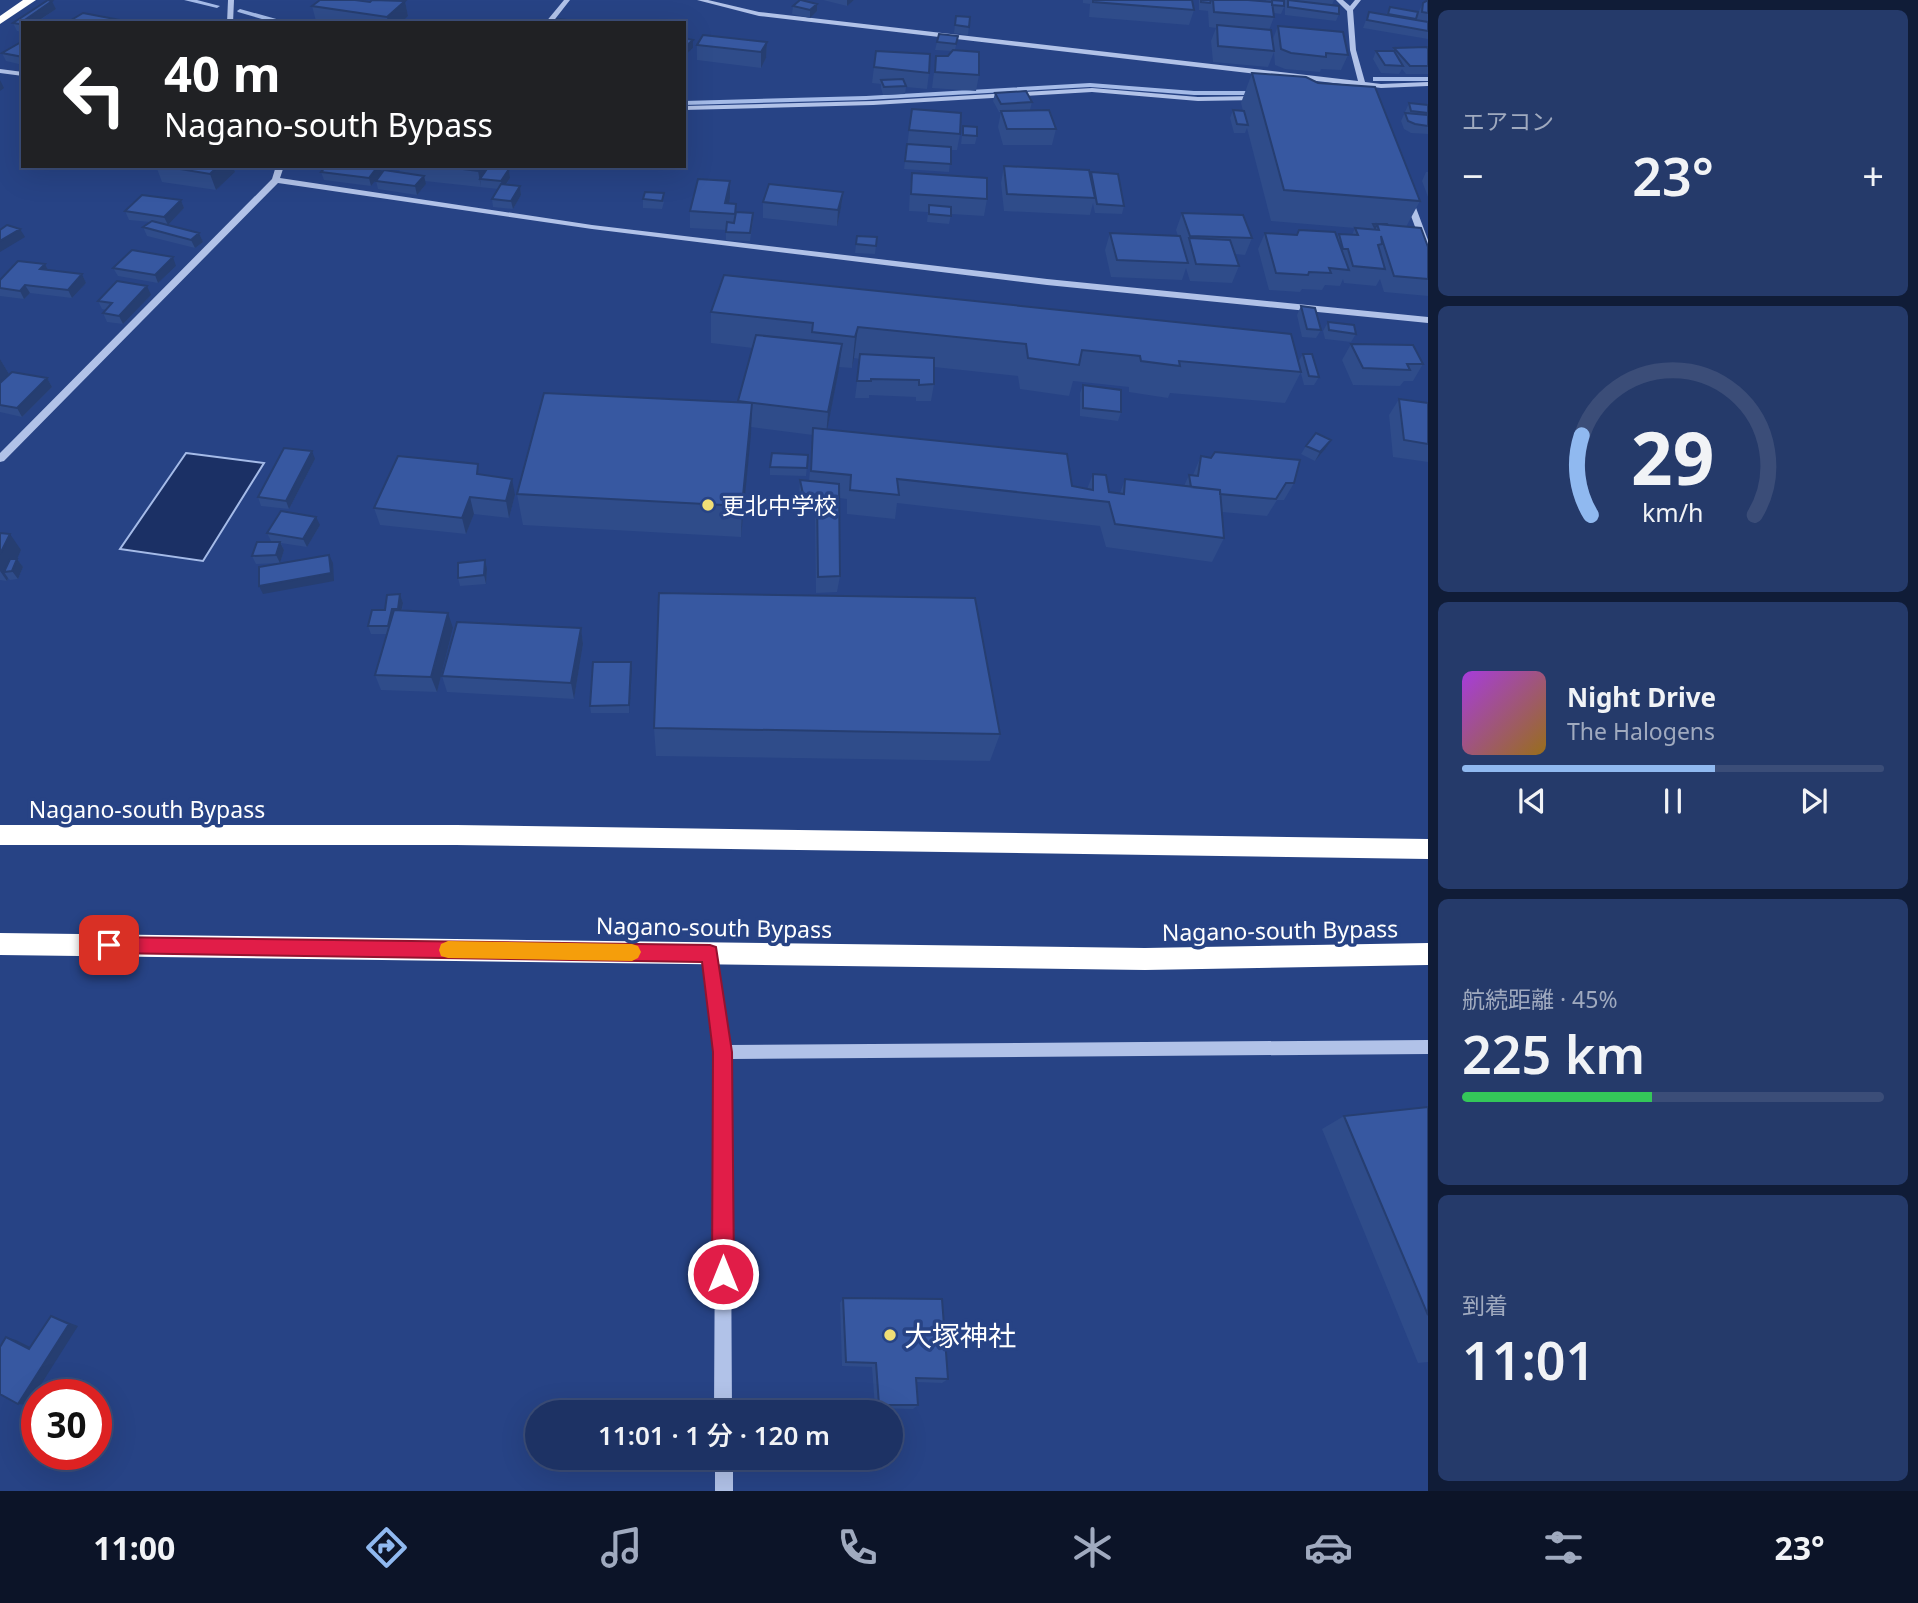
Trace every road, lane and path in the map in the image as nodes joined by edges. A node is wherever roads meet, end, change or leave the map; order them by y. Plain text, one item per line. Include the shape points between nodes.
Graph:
1 (30, 0) edge
2 (231, 0) edge
3 (567, 0) edge
4 (700, 0) edge
5 (1339, 0) edge
6 (1358, 0) edge
7 (1350, 10) junction
8 (0, 21) edge
9 (230, 21) edge
10 (550, 21) edge
11 (0, 71) edge
12 (21, 74) edge
13 (1428, 84) edge
14 (1363, 86) junction
15 (1353, 91) edge
16 (1266, 98) edge
17 (686, 108) edge
18 (279, 168) edge
19 (276, 180) junction
20 (1405, 188) edge
21 (1428, 251) edge
22 (1428, 320) edge
23 (0, 459) edge
24 (0, 835) edge
25 (1428, 849) edge
26 (0, 944) edge
27 (710, 953) junction
28 (1428, 954) edge
29 (1428, 1047) edge
30 (723, 1052) junction
31 (723, 1400) edge
32 (724, 1470) edge
33 (724, 1491) edge

1 - 8 highway
2 - 9 street
3 - 10 street
4 - 14 street via 759,14
5 - 7 street
6 - 7 street
7 - 14 street via 1353,50
11 - 12 street
13 - 14 street
14 - 15 street
16 - 17 street via 1198,99 1092,90
18 - 19 street
19 - 22 street via 592,227 1047,282
19 - 23 street
20 - 21 street
24 - 25 highway, Nagano-south Bypass via 456,835
26 - 27 highway, Nagano-south Bypass
27 - 28 highway, Nagano-south Bypass via 1145,959
27 - 30 street
29 - 30 street
30 - 31 street
32 - 33 street

